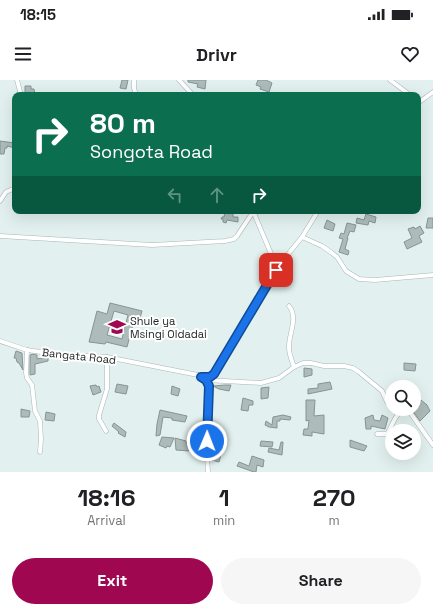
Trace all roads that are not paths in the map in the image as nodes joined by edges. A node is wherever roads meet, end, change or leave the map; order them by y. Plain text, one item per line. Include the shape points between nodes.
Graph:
1 (17, 80) edge
2 (134, 80) edge
3 (179, 80) edge
4 (390, 80) edge
5 (19, 92) edge
6 (135, 92) edge
7 (190, 92) edge
8 (406, 92) edge
9 (433, 92) edge
10 (421, 101) edge
11 (12, 189) edge
12 (0, 201) edge
13 (251, 214) edge
14 (254, 214) edge
15 (316, 214) edge
16 (0, 236) edge
17 (302, 237) junction
18 (276, 270) junction
19 (433, 275) edge
20 (289, 306) dead end
21 (0, 341) edge
22 (27, 350) junction
23 (107, 357) junction
24 (294, 367) junction
25 (204, 378) junction
26 (385, 398) edge
27 (106, 431) dead end
28 (377, 434) dead end
29 (433, 445) edge
30 (40, 452) dead end
31 (208, 472) edge

1 - 5 street
2 - 6 street
3 - 7 street
4 - 8 street
9 - 10 street
11 - 12 street via 6,192
13 - 16 street via 237,236 225,242 152,245
14 - 18 street
15 - 17 street
17 - 18 street
17 - 19 street via 332,253 346,271 358,279
18 - 25 street via 214,374
20 - 24 street via 293,320 289,347
21 - 22 street, Bangata Road
22 - 23 street, Bangata Road
22 - 30 street via 26,373 40,421
23 - 25 street, Bangata Road
23 - 27 street via 107,389 99,415
24 - 25 street, Bangata Road via 279,378 261,383
24 - 26 street via 306,362 319,366 353,368 382,391
25 - 31 street via 209,386
28 - 29 street via 387,434 398,414 406,410

